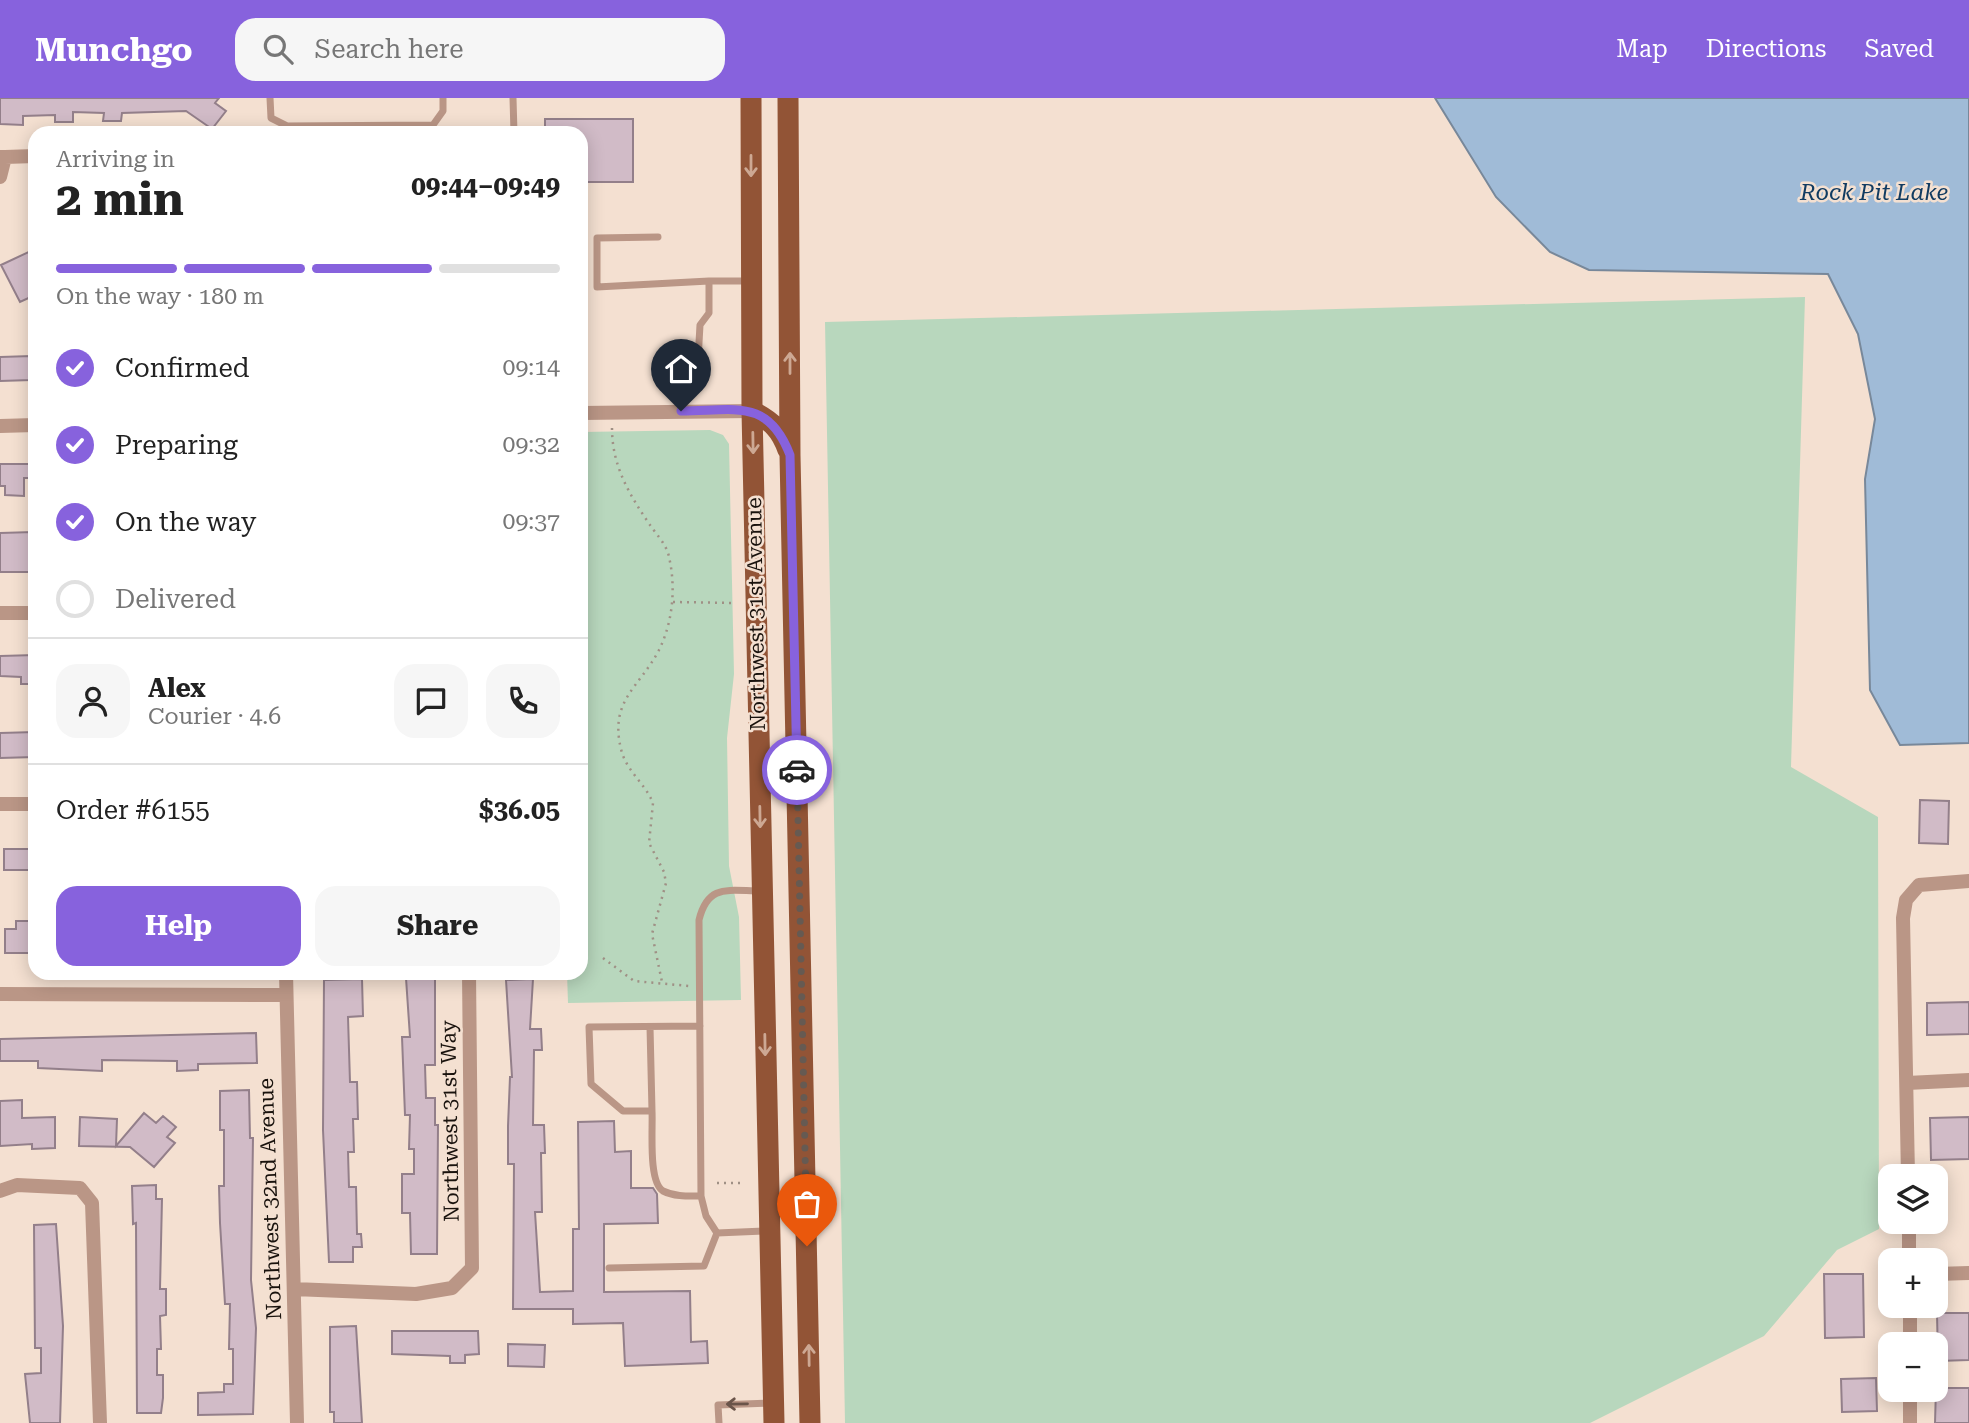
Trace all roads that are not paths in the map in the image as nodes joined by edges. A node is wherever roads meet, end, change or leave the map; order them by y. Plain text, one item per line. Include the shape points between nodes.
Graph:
1 (270, 98) edge
2 (443, 98) edge
3 (513, 98) edge
4 (751, 98) edge
5 (788, 98) edge
6 (514, 126) edge
7 (28, 156) edge
8 (3, 157) edge
9 (0, 177) edge
10 (658, 237) dead end
11 (709, 281) junction
12 (752, 281) junction
13 (681, 411) junction
14 (752, 411) junction
15 (588, 413) edge
16 (28, 425) edge
17 (0, 426) edge
18 (790, 455) junction
19 (28, 612) edge
20 (0, 613) edge
21 (0, 804) edge
22 (28, 804) edge
23 (1969, 881) edge
24 (762, 891) junction
25 (286, 980) edge
26 (470, 980) edge
27 (0, 994) edge
28 (286, 995) junction
29 (700, 1026) junction
30 (650, 1027) junction
31 (1969, 1080) edge
32 (1907, 1083) junction
33 (652, 1111) junction
34 (1908, 1164) edge
35 (0, 1191) edge
36 (702, 1196) junction
37 (770, 1231) junction
38 (717, 1233) junction
39 (609, 1268) dead end
40 (1969, 1273) edge
41 (1948, 1274) edge
42 (294, 1289) junction
43 (1910, 1402) edge
44 (774, 1413) edge
45 (100, 1423) edge
46 (297, 1423) edge
47 (719, 1423) edge
48 (810, 1423) edge
49 (1910, 1423) edge

1 - 2 lane via 271,118 287,126 433,125 443,111
3 - 6 lane
4 -> 12 main road, Northwest 31st Avenue
18 -> 5 main road, Northwest 31st Avenue
7 - 8 street
8 - 9 street
10 - 11 lane via 597,238 597,287
11 - 12 lane
11 - 13 lane via 709,313 700,325 698,360
12 - 14 main road, Northwest 31st Avenue
13 - 14 street
13 - 15 street
14 - 18 main road via 781,432
14 -> 24 main road, Northwest 31st Avenue
16 - 17 street
48 -> 18 main road, Northwest 31st Avenue
19 - 20 street
21 - 22 street
23 - 32 street via 1919,885 1906,900
24 - 29 lane via 717,892 704,901 699,920
24 -> 37 main road, Northwest 31st Avenue
25 - 28 street, Northwest 32nd Avenue
26 - 42 street, Northwest 31st Way via 472,1268 452,1288 416,1294
27 - 28 street
28 - 42 street, Northwest 32nd Avenue
29 - 30 lane
29 - 36 lane
30 - 33 lane
30 - 33 lane via 589,1027 591,1084 623,1111
31 - 32 street
32 - 34 street
33 - 36 lane via 654,1179 661,1190
35 - 45 street via 17,1185 80,1188 92,1203
36 - 38 lane via 706,1216
37 - 38 lane
37 - 44 main road, Northwest 31st Avenue
38 - 39 lane via 704,1266
40 - 41 street
42 - 46 street, Northwest 32nd Avenue
43 - 49 street
44 -> 47 lane via 718,1405

